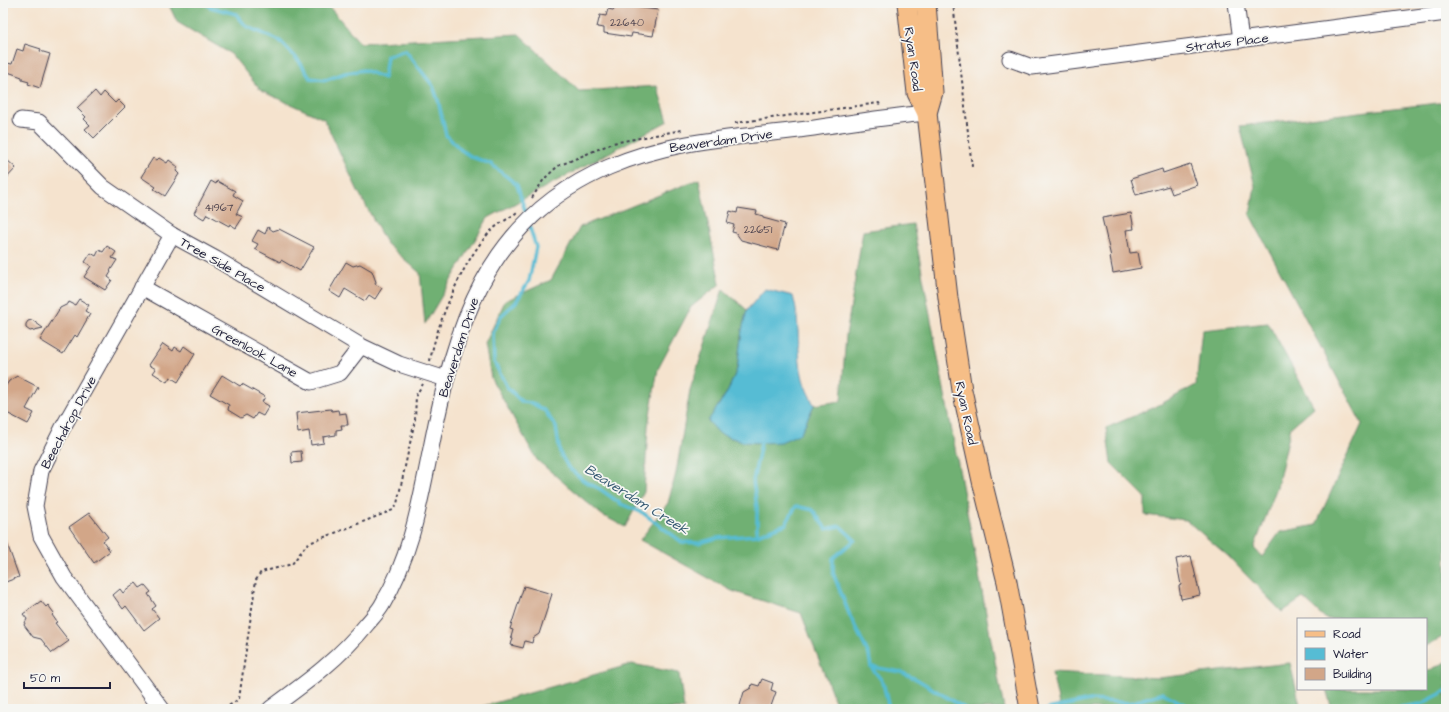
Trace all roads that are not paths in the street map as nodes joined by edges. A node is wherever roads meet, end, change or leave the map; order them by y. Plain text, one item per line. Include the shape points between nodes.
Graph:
1 (907, 3) edge
2 (926, 3) edge
3 (1236, 3) edge
4 (1446, 13) edge
5 (1241, 40) junction
6 (1010, 59) dead end
7 (927, 113) junction
8 (20, 120) dead end
9 (172, 235) junction
10 (142, 287) junction
11 (361, 346) junction
12 (446, 379) junction
13 (162, 709) edge
14 (270, 709) edge
15 (1030, 709) edge

1 - 7 main road, Ryan Road via 917,93
2 - 7 main road, Ryan Road via 933,92
3 - 5 street
4 - 5 street, Stratus Place
5 - 6 street, Stratus Place via 1032,67
7 - 12 street, Beaverdam Drive via 683,144 609,167 586,178 553,199 534,215 519,219 474,295
7 - 15 main road, Ryan Road via 948,298 962,390 1007,582
8 - 9 street, Tree Side Place via 39,122 103,187
9 - 10 street, Beechdrop Drive
9 - 11 street, Tree Side Place
10 - 11 street, Greenlook Lane via 311,382 340,373
10 - 13 street, Beechdrop Drive via 41,471 35,506 40,536 64,577
11 - 12 street, Tree Side Place via 399,364
12 - 14 street, Beaverdam Drive via 418,512 404,559 382,606 351,644 323,671

